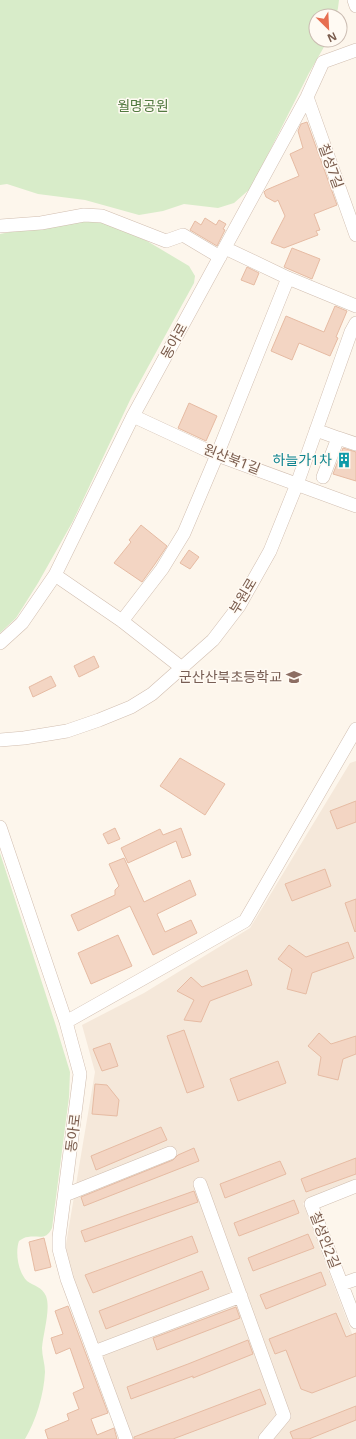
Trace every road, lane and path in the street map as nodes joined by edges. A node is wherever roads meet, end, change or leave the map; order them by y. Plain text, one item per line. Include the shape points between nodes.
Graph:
1 (354, 0) edge
2 (356, 6) edge
3 (356, 50) edge
4 (307, 97) junction
5 (0, 226) edge
6 (356, 235) edge
7 (222, 253) junction
8 (288, 278) junction
9 (356, 306) edge
10 (356, 323) edge
11 (133, 416) junction
12 (316, 430) junction
13 (338, 438) junction
14 (356, 444) edge
15 (217, 455) junction
16 (323, 477) dead end
17 (297, 484) junction
18 (356, 506) edge
19 (56, 574) junction
20 (122, 621) junction
21 (0, 643) edge
22 (182, 668) junction
23 (356, 729) edge
24 (0, 740) edge
25 (0, 827) edge
26 (66, 1022) junction
27 (170, 1153) dead end
28 (200, 1184) dead end
29 (356, 1186) edge
30 (65, 1195) junction
31 (356, 1279) edge
32 (342, 1284) junction
33 (241, 1296) junction
34 (356, 1322) edge
35 (94, 1352) junction
36 (126, 1439) edge
37 (265, 1439) edge

1 - 2 street
3 - 4 street, 동아로 via 323,62
4 - 6 street, 칠성7길
4 - 7 street, 동아로
5 - 7 street via 41,223 84,215 102,216 166,241 183,235
7 - 8 street
7 - 11 street, 동아로
8 - 9 street
8 - 15 street
10 - 12 street, 부원로
11 - 15 street, 원산북1길
11 - 19 street, 동아로
12 - 13 street
12 - 17 street, 부원로
13 - 14 street
13 - 16 street
15 - 17 street, 원산북1길
15 - 20 street via 184,533 162,569
17 - 18 street, 원산북1길
17 - 22 street, 부원로 via 270,550 239,606 213,640
19 - 20 street
19 - 21 street, 동아로 via 22,623
20 - 22 street
22 - 24 street, 부원로 via 152,694 131,707 100,720 67,731
23 - 26 street via 245,921
25 - 26 street, 동아로
26 - 30 street, 동아로 via 80,1074
27 - 30 street
28 - 33 street
29 - 32 street, 칠성안2길 via 311,1204
30 - 35 street, 동아로 via 58,1237 59,1249 66,1279
31 - 32 street
32 - 34 street, 칠성안2길
33 - 35 street
33 - 37 street via 284,1416
35 - 36 street, 동아로

